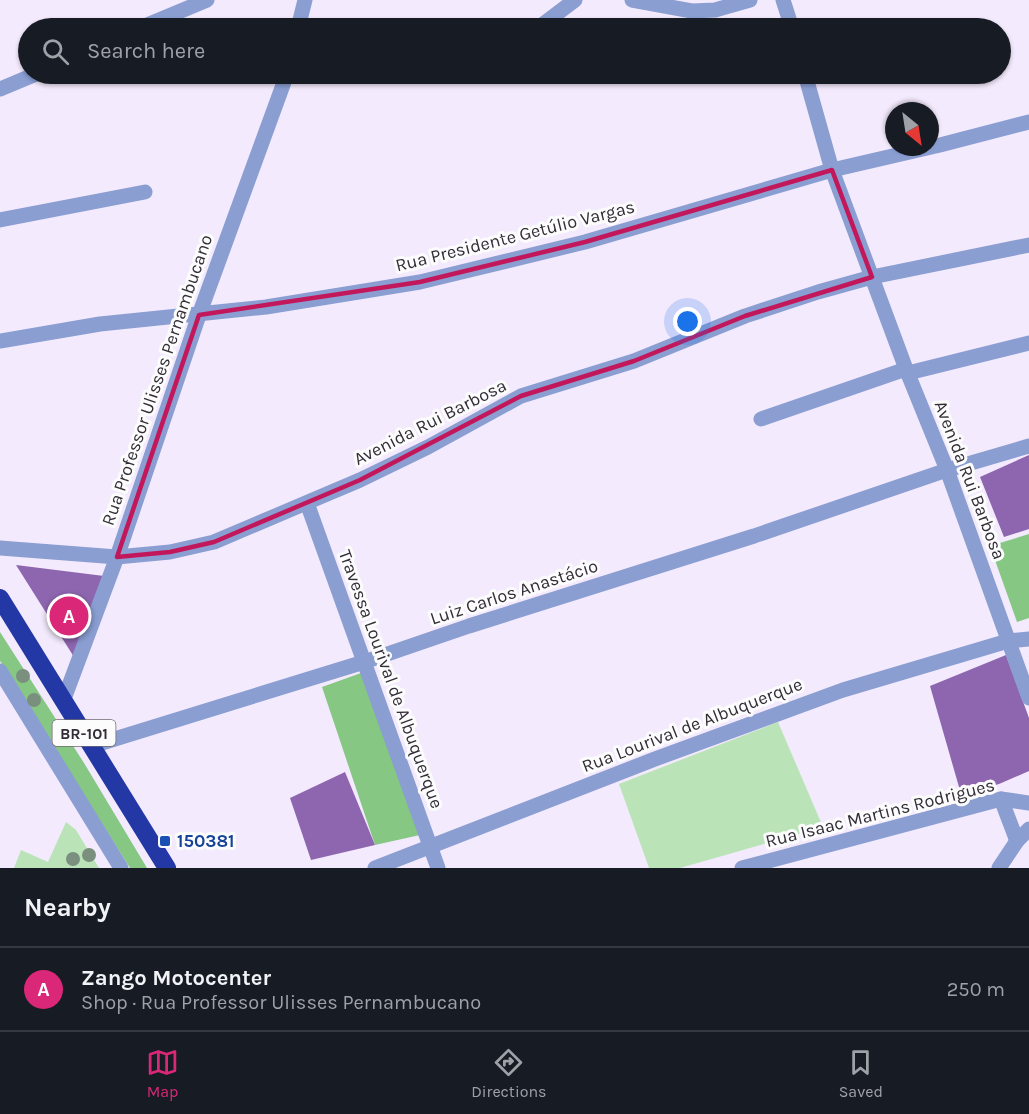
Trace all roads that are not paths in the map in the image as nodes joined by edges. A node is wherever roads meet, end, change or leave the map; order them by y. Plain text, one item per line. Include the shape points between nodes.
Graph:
1 (207, 0) edge
2 (305, 0) edge
3 (575, 0) edge
4 (632, 0) edge
5 (750, 0) edge
6 (783, 0) edge
7 (164, 18) edge
8 (300, 18) edge
9 (551, 18) edge
10 (789, 18) edge
11 (18, 82) edge
12 (283, 84) edge
13 (808, 84) edge
14 (0, 89) edge
15 (1029, 122) edge
16 (832, 170) junction
17 (145, 192) dead end
18 (0, 220) edge
19 (1029, 245) edge
20 (872, 277) junction
21 (199, 315) junction
22 (0, 341) edge
23 (1029, 343) edge
24 (907, 371) junction
25 (761, 419) dead end
26 (1029, 446) edge
27 (947, 470) junction
28 (307, 503) junction
29 (0, 548) edge
30 (117, 557) junction
31 (0, 598) edge
32 (1029, 639) edge
33 (1008, 641) junction
34 (364, 662) junction
35 (0, 671) edge
36 (1029, 698) edge
37 (64, 699) junction
38 (92, 746) junction
39 (1000, 799) junction
40 (1029, 803) edge
41 (1029, 829) edge
42 (1017, 841) junction
43 (430, 847) junction
44 (121, 868) edge
45 (167, 868) edge
46 (375, 868) edge
47 (438, 868) edge
48 (742, 868) edge
49 (999, 868) edge

1 - 7 street
2 - 8 street
3 - 9 street
4 - 5 street via 692,11 715,10
6 - 10 street
11 - 14 street
12 - 21 street, Rua Professor Ulisses Pernambucano
13 - 16 street, Avenida Rui Barbosa
15 - 16 street, Rua Presidente Getúlio Vargas
16 - 20 street, Avenida Rui Barbosa
16 - 21 street, Rua Presidente Getúlio Vargas via 585,242 420,282
17 - 18 street
19 - 20 street, Avenida Rui Barbosa
20 - 24 street, Avenida Rui Barbosa
20 - 28 street, Avenida Rui Barbosa via 745,316 634,361 522,396 428,447
21 - 22 street, Rua Presidente Getúlio Vargas via 100,324
21 - 30 street, Rua Professor Ulisses Pernambucano
23 - 24 street
24 - 25 street
24 - 27 street, Avenida Rui Barbosa
26 - 27 street, Luiz Carlos Anastácio
27 - 33 street, Avenida Rui Barbosa
27 - 34 street, Luiz Carlos Anastácio
28 - 30 street, Avenida Rui Barbosa via 213,542 170,552
28 - 34 street, Travessa Lourival de Albuquerque
29 - 30 street, Avenida Rui Barbosa
30 - 37 street, Rua Professor Ulisses Pernambucano
31 - 37 highway, BR-101
32 - 33 street, Rua Lourival de Albuquerque
33 - 36 street, Avenida Rui Barbosa
33 - 43 street, Rua Lourival de Albuquerque via 843,690
34 - 38 street, Luiz Carlos Anastácio
34 - 43 street, Travessa Lourival de Albuquerque
35 - 44 street
37 - 38 highway, BR-101
38 - 45 highway, BR-101
39 - 40 street, Rua Isaac Martins Rodrigues
39 - 42 street
39 - 48 street, Rua Isaac Martins Rodrigues
41 - 42 street
42 - 49 street
43 - 46 street, Rua Lourival de Albuquerque
43 - 47 street, Travessa Lourival de Albuquerque

